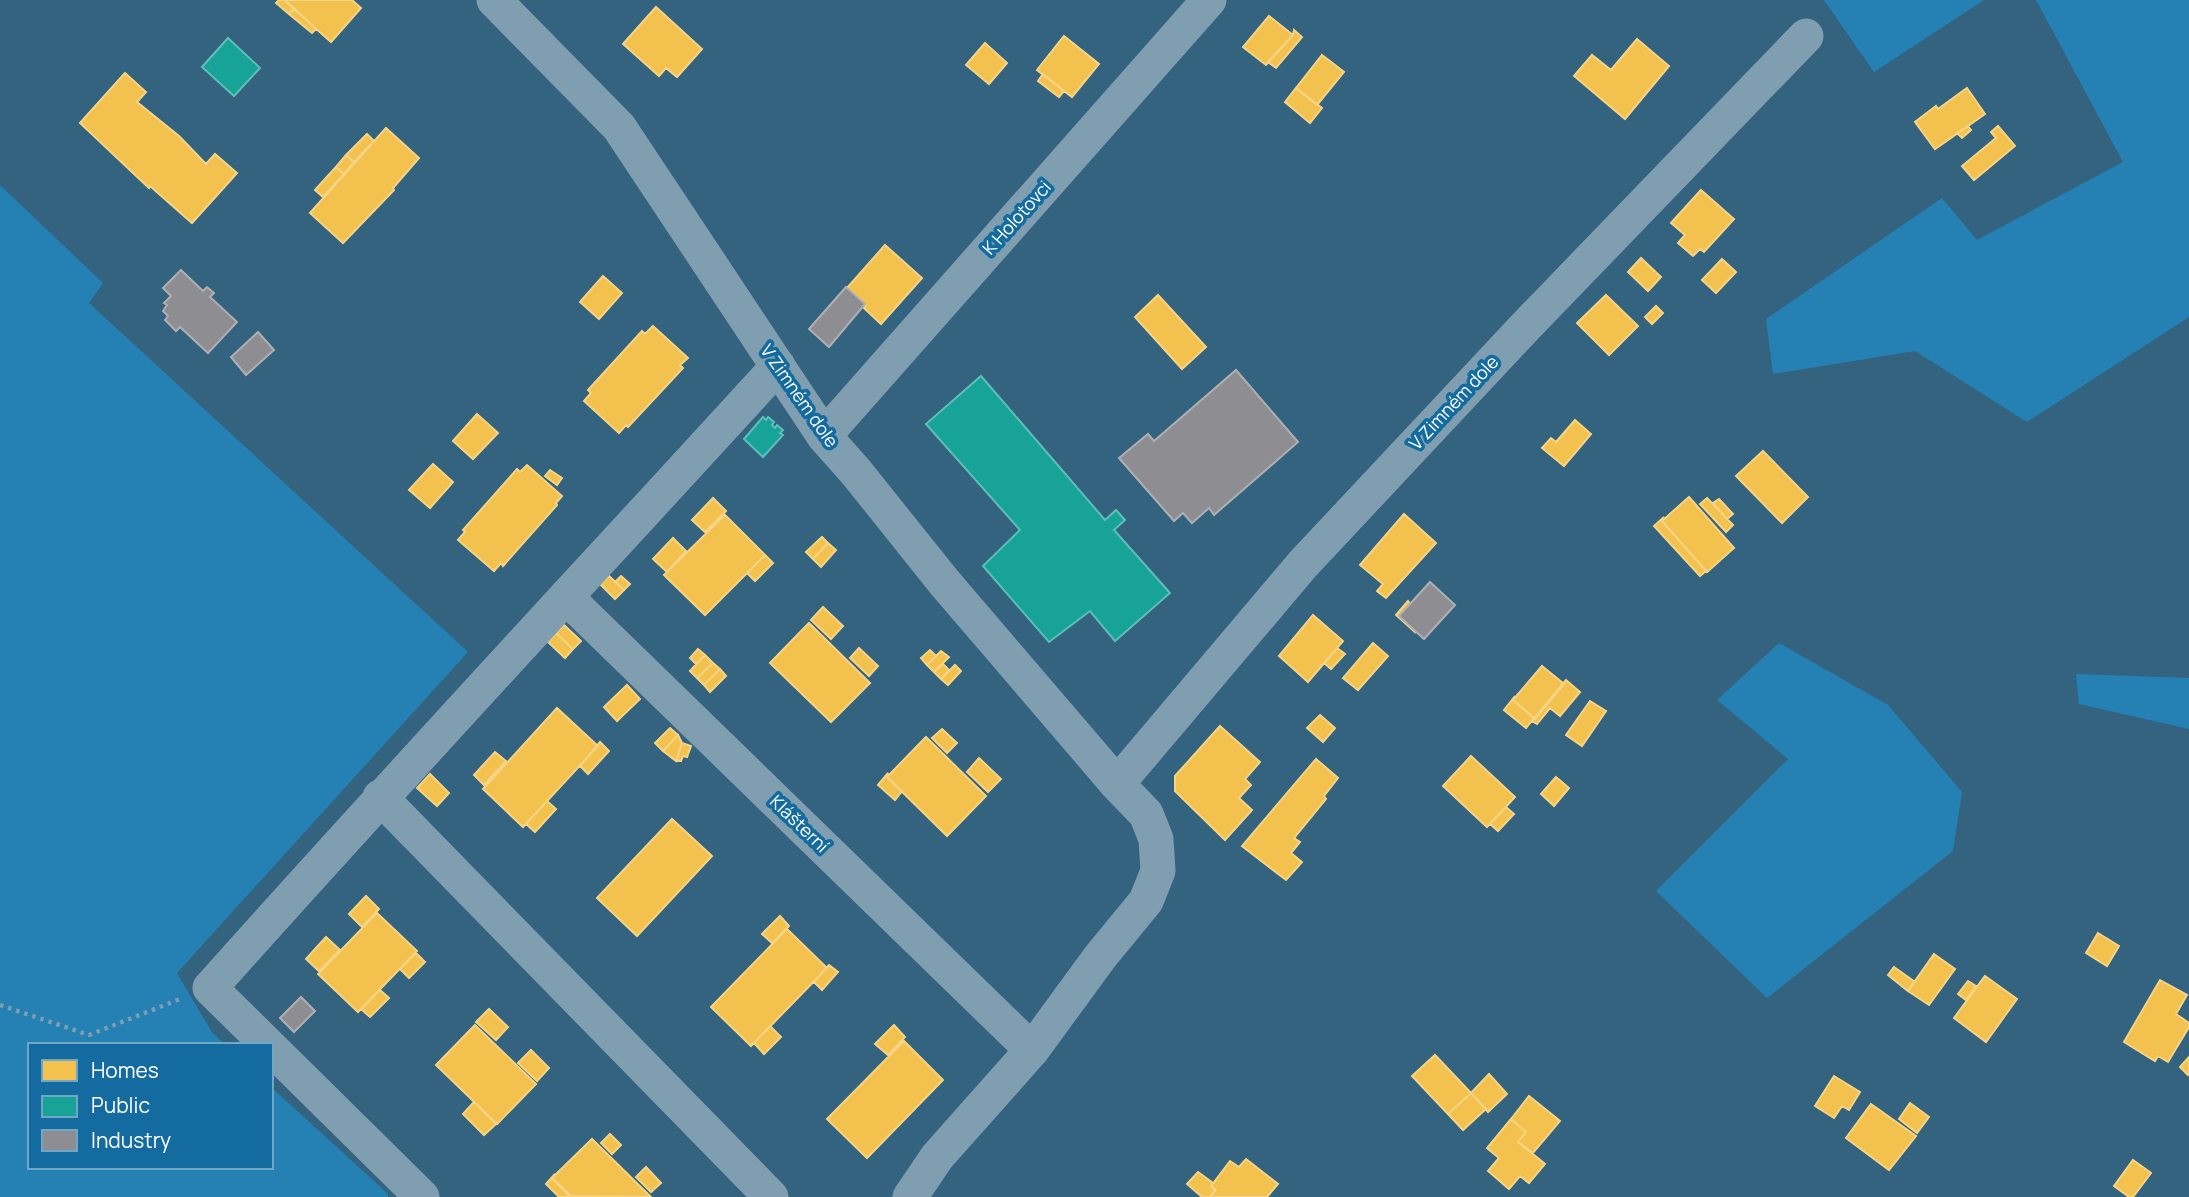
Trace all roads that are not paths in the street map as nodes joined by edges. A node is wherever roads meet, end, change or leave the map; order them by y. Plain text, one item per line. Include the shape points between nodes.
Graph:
1 (494, 0) edge
2 (1209, 0) edge
3 (1806, 36) dead end
4 (778, 366) junction
5 (824, 436) junction
6 (567, 598) junction
7 (1117, 784) junction
8 (380, 797) junction
9 (267, 1043) edge
10 (273, 1049) edge
11 (1032, 1050) junction
12 (916, 1195) edge
13 (422, 1197) edge
14 (771, 1197) edge

1 - 4 street, V Zimném dole via 619,127
2 - 5 street, K Holotovci
3 - 7 street, V Zimném dole via 1322,544
4 - 5 street, V Zimném dole
4 - 6 street
5 - 7 street, V Zimném dole
6 - 8 street
6 - 11 street, Klášterní
7 - 11 street, V Zimném dole via 1146,814 1156,839 1158,871 1146,901
8 - 9 street via 210,988
8 - 14 street
10 - 13 street
11 - 12 street via 937,1157

